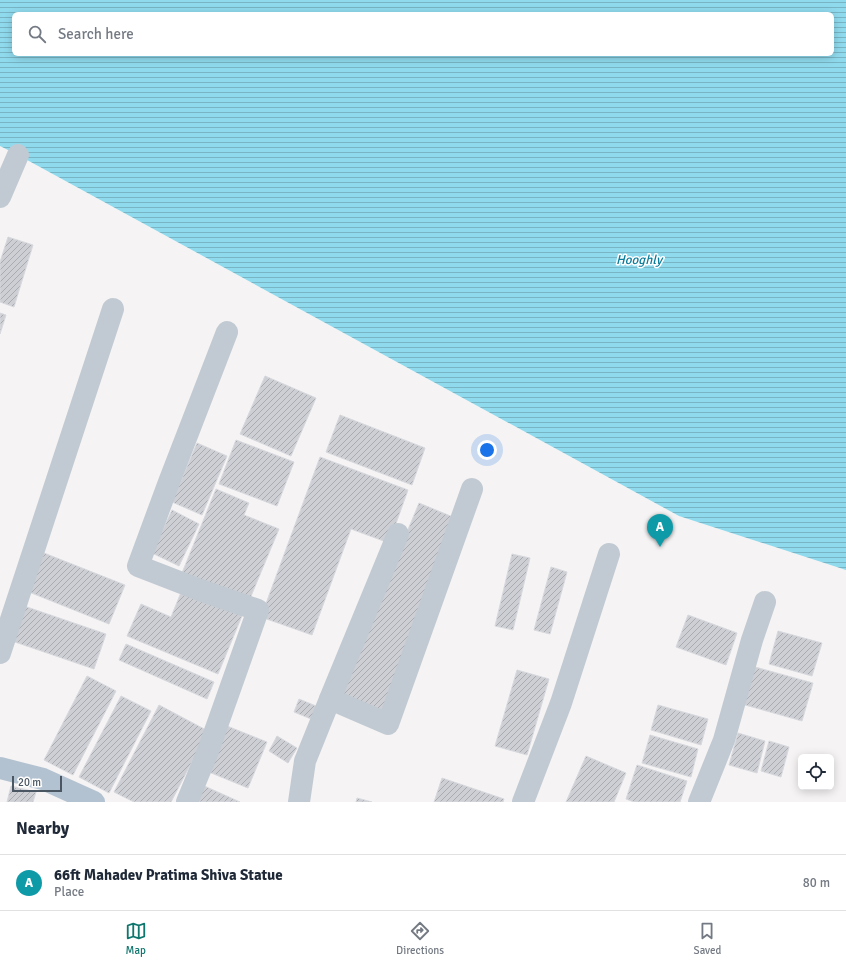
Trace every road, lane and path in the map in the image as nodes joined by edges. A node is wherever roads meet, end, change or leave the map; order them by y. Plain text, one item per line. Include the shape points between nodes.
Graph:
1 (18, 154) dead end
2 (0, 197) edge
3 (113, 309) dead end
4 (227, 332) dead end
5 (472, 489) dead end
6 (398, 534) dead end
7 (609, 554) dead end
8 (766, 602) dead end
9 (0, 653) edge
10 (330, 699) junction
11 (0, 770) edge
12 (94, 802) edge
13 (187, 802) edge
14 (298, 802) edge
15 (523, 802) edge
16 (700, 802) edge

1 - 2 street
3 - 9 street
4 - 13 street via 138,566 258,610 208,751
5 - 10 street via 388,724
6 - 10 street
7 - 15 street via 561,703
8 - 16 street via 752,640 724,740
10 - 14 street via 305,761
11 - 12 main road via 43,779

